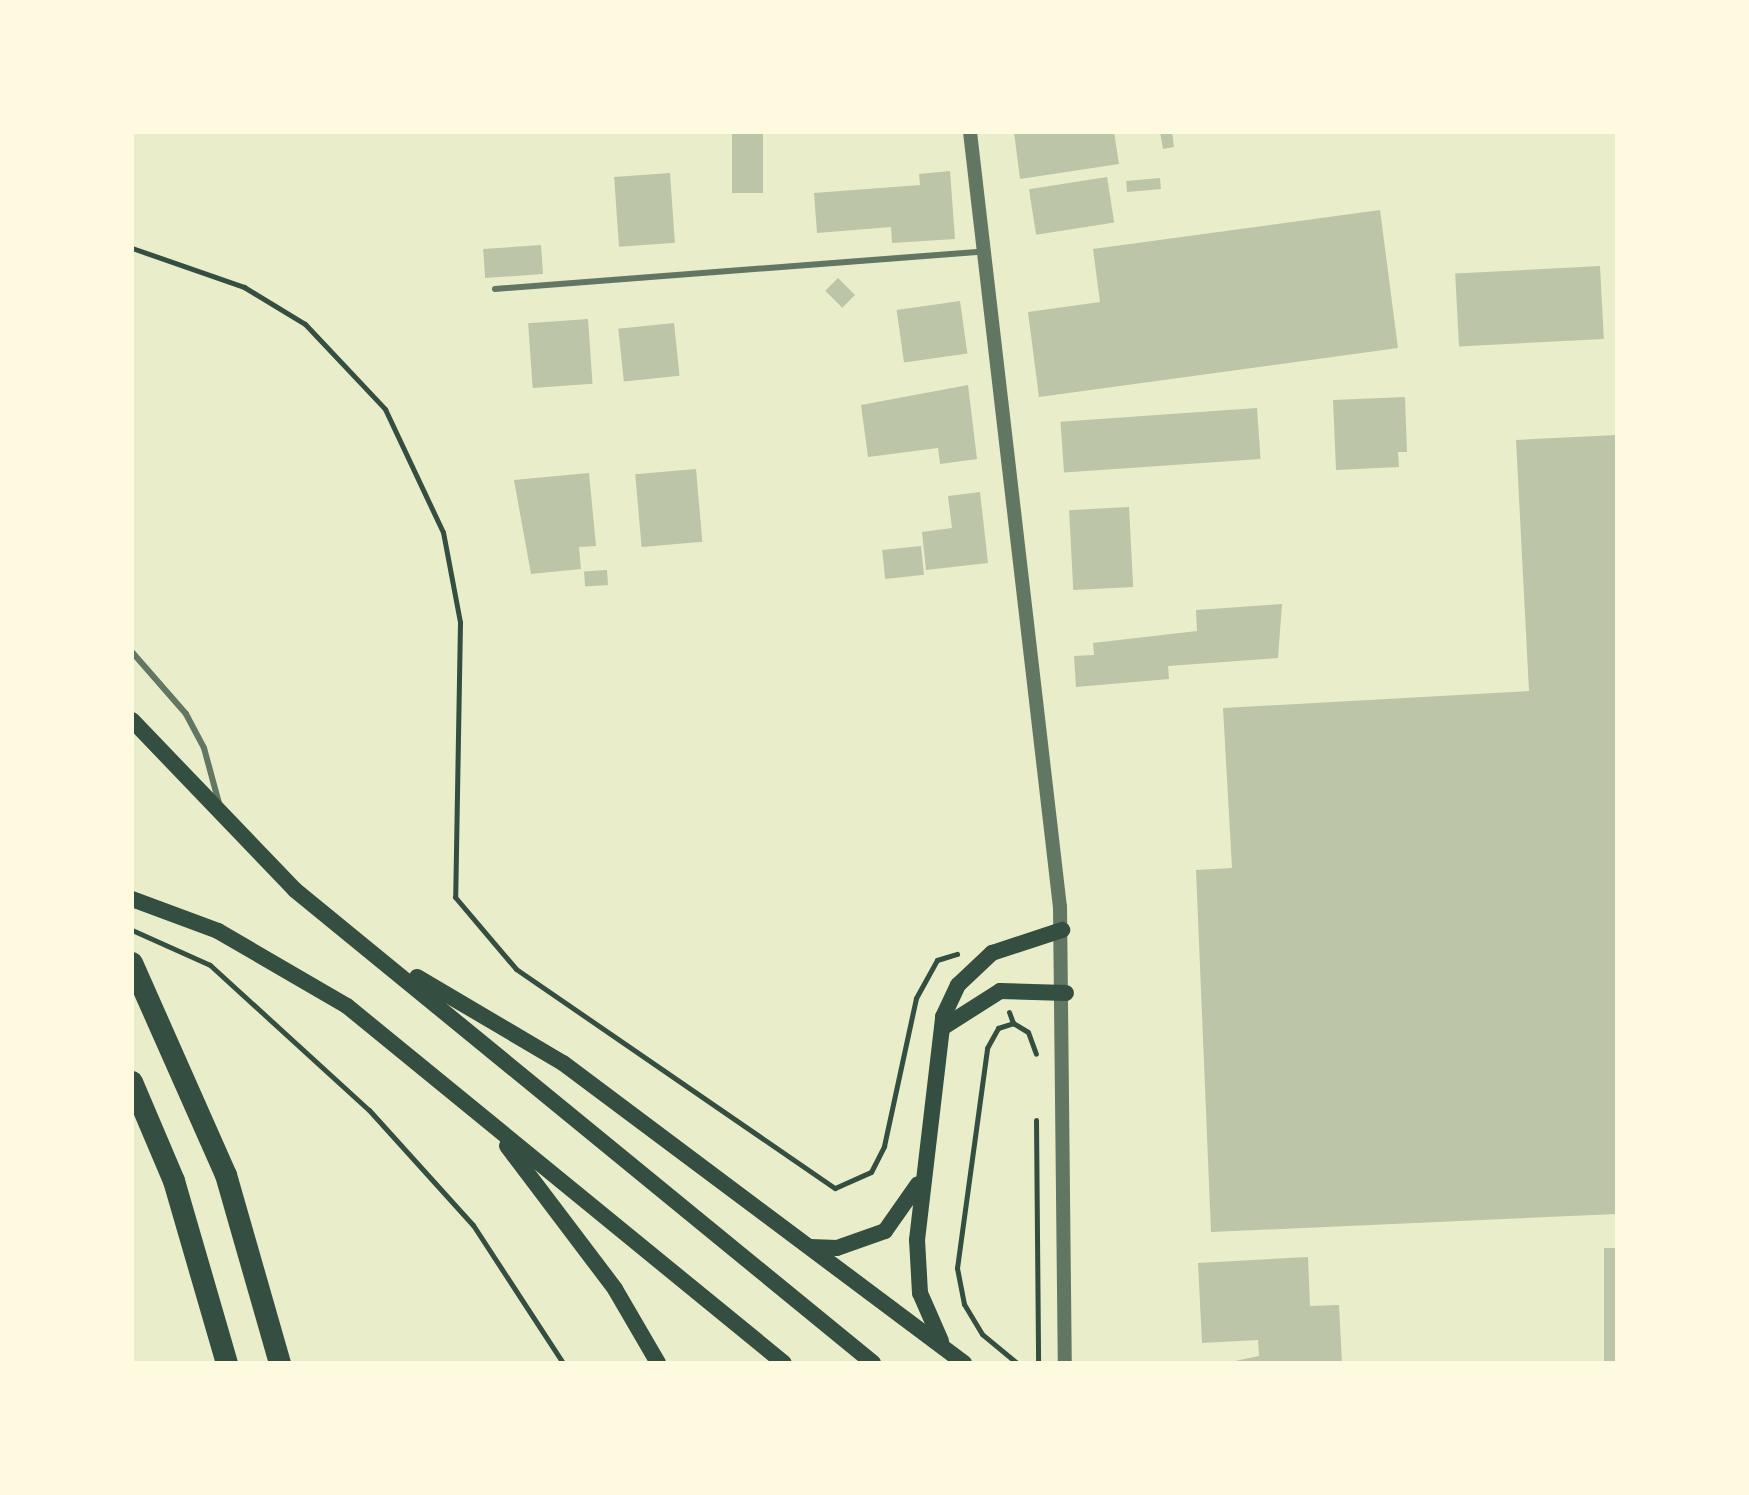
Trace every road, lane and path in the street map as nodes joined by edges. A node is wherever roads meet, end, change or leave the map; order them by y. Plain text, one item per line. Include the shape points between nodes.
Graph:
1 (970, 132) edge
2 (132, 248) edge
3 (984, 251) junction
4 (495, 289) dead end
5 (132, 652) edge
6 (132, 720) edge
7 (220, 818) junction
8 (132, 899) edge
9 (132, 930) edge
10 (1062, 930) junction
11 (377, 953) junction
12 (132, 963) edge
13 (978, 964) junction
14 (1000, 991) junction
15 (1066, 993) junction
16 (1013, 1023) junction
17 (942, 1028) junction
18 (1036, 1063) dead end
19 (133, 1084) edge
20 (1036, 1108) dead end
21 (489, 1123) junction
22 (921, 1179) junction
23 (809, 1247) junction
24 (943, 1346) junction
25 (780, 1361) edge
26 (227, 1363) edge
27 (280, 1363) edge
28 (563, 1363) edge
29 (658, 1363) edge
30 (873, 1363) edge
31 (964, 1363) edge
32 (1017, 1363) edge
33 (1038, 1363) edge
34 (1065, 1363) edge

1 - 3 street
2 - 13 path via 244,287 305,324 385,409 443,532 460,622 455,897 516,969 835,1188 871,1172 884,1146 916,998 928,972 951,954
3 - 4 lane
3 - 10 street
5 - 7 lane via 204,748
6 - 7 main road
7 - 11 main road via 295,890
8 - 21 main road via 279,962 347,1006
9 - 28 path via 210,965 417,1158 481,1237
10 - 13 main road via 1019,938
10 - 15 street
11 - 23 main road via 563,1063
11 - 30 main road
12 - 27 highway via 226,1175
13 - 17 main road via 958,985
14 - 15 main road
14 - 16 path
14 - 17 main road
15 - 34 street
16 - 18 path via 1028,1032
16 - 32 path via 998,1028 987,1048 957,1268 964,1304 982,1334
17 - 22 main road
19 - 26 highway via 174,1181
20 - 33 path
21 - 25 main road
21 - 29 main road via 607,1277
22 - 23 main road via 885,1231 837,1248
22 - 24 main road via 920,1293
23 - 24 main road
24 - 31 main road

